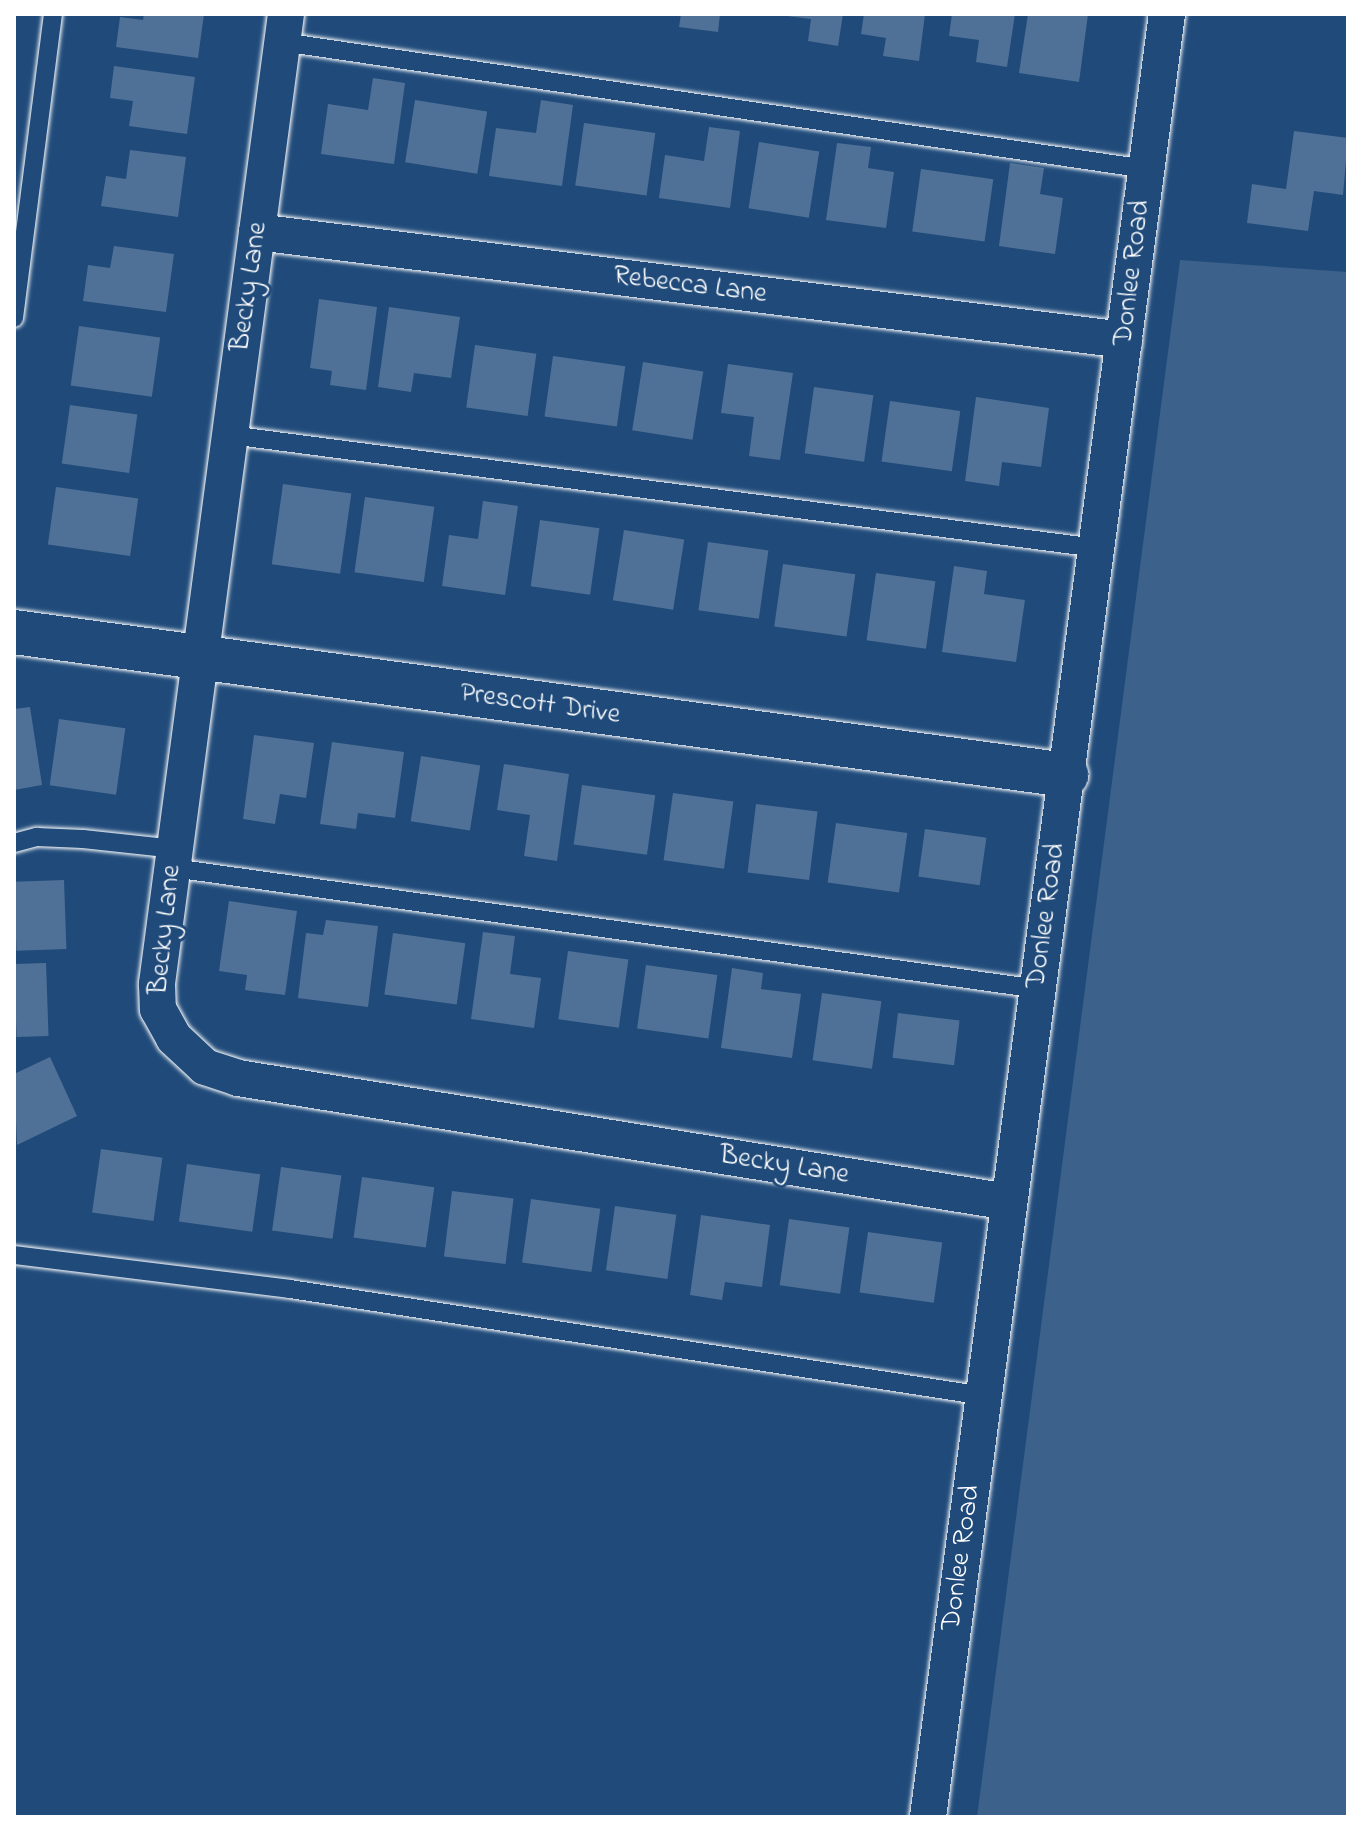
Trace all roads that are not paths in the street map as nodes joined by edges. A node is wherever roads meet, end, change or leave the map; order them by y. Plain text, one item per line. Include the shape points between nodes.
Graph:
1 (53, 14) edge
2 (1167, 14) edge
3 (284, 28) edge
4 (1146, 169) junction
5 (257, 232) junction
6 (14, 318) edge
7 (1124, 340) junction
8 (230, 435) junction
9 (1096, 548) junction
10 (14, 632) edge
11 (200, 660) junction
12 (1066, 775) junction
13 (14, 843) edge
14 (174, 859) junction
15 (1038, 989) junction
16 (1009, 1202) junction
17 (14, 1255) edge
18 (984, 1396) junction
19 (928, 1817) edge

1 - 6 lane
2 - 4 street, Donlee Road
3 - 4 lane
3 - 5 street, Becky Lane
4 - 7 street, Donlee Road
5 - 7 street, Rebecca Lane
5 - 8 street, Becky Lane
7 - 9 street, Donlee Road
8 - 9 lane
8 - 11 street, Becky Lane
9 - 12 street, Donlee Road
10 - 11 street, Prescott Drive
11 - 12 street, Prescott Drive
11 - 14 street, Becky Lane
12 - 15 street, Donlee Road
13 - 14 lane via 37,837
14 - 15 lane
14 - 16 street, Becky Lane via 158,1009 184,1052 205,1067 238,1078
15 - 16 street, Donlee Road
16 - 18 street, Donlee Road
17 - 18 lane via 290,1289
18 - 19 street, Donlee Road

